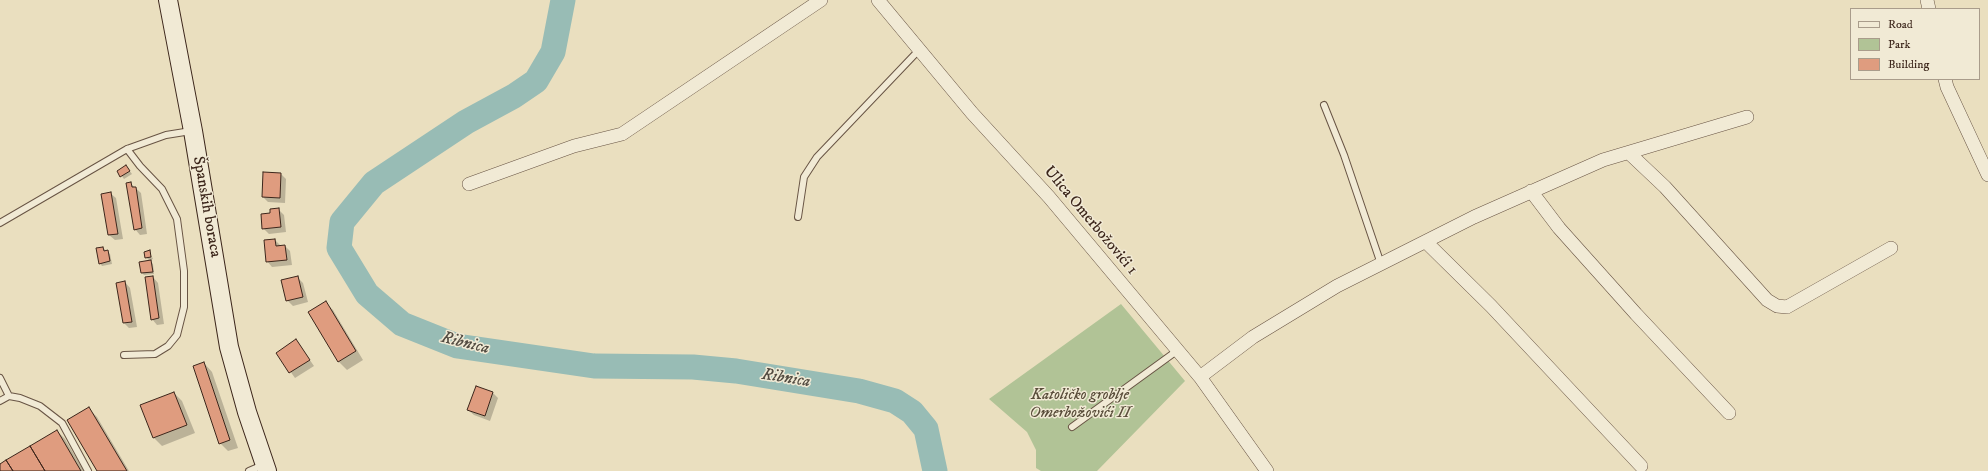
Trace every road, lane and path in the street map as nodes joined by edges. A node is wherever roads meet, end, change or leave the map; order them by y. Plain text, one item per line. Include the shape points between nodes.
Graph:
1 (168, 0) edge
2 (821, 0) edge
3 (878, 0) edge
4 (919, 50) junction
5 (1945, 80) edge
6 (1324, 105) dead end
7 (1747, 117) dead end
8 (193, 131) junction
9 (127, 150) junction
10 (1629, 153) junction
11 (1988, 175) edge
12 (469, 184) dead end
13 (1531, 190) junction
14 (798, 217) dead end
15 (0, 223) edge
16 (1426, 242) junction
17 (1891, 248) dead end
18 (1380, 264) junction
19 (1178, 350) junction
20 (124, 355) dead end
21 (1200, 377) junction
22 (0, 378) edge
23 (9, 396) junction
24 (0, 401) edge
25 (1729, 413) dead end
26 (1072, 426) dead end
27 (1641, 466) dead end
28 (260, 469) edge
29 (88, 471) edge
30 (1267, 471) edge

1 - 8 main road, Španskih boraca
2 - 12 street via 622,134 574,146
3 - 4 street, Ulica Omerbožovići 1
4 - 14 lane via 817,157 804,177
4 - 19 street, Ulica Omerbožovići 1 via 972,113 1049,197
5 - 11 street
6 - 18 lane via 1344,155
7 - 10 street
8 - 9 lane via 166,135
8 - 28 main road, Španskih boraca via 229,347
9 - 15 lane
9 - 20 lane via 162,190 177,219 184,271 184,307 178,335 168,346 155,354
10 - 13 street via 1603,160
10 - 17 street via 1665,187 1767,300 1777,306 1787,307
13 - 16 street
13 - 25 street via 1559,228
16 - 18 street
16 - 27 street via 1491,306
18 - 21 street via 1336,286 1253,337
19 - 21 street, Ulica Omerbožovići 1
19 - 26 lane
21 - 30 street, Ulica Omerbožovići 1
22 - 23 lane
23 - 24 lane
23 - 29 lane via 40,406 62,423

